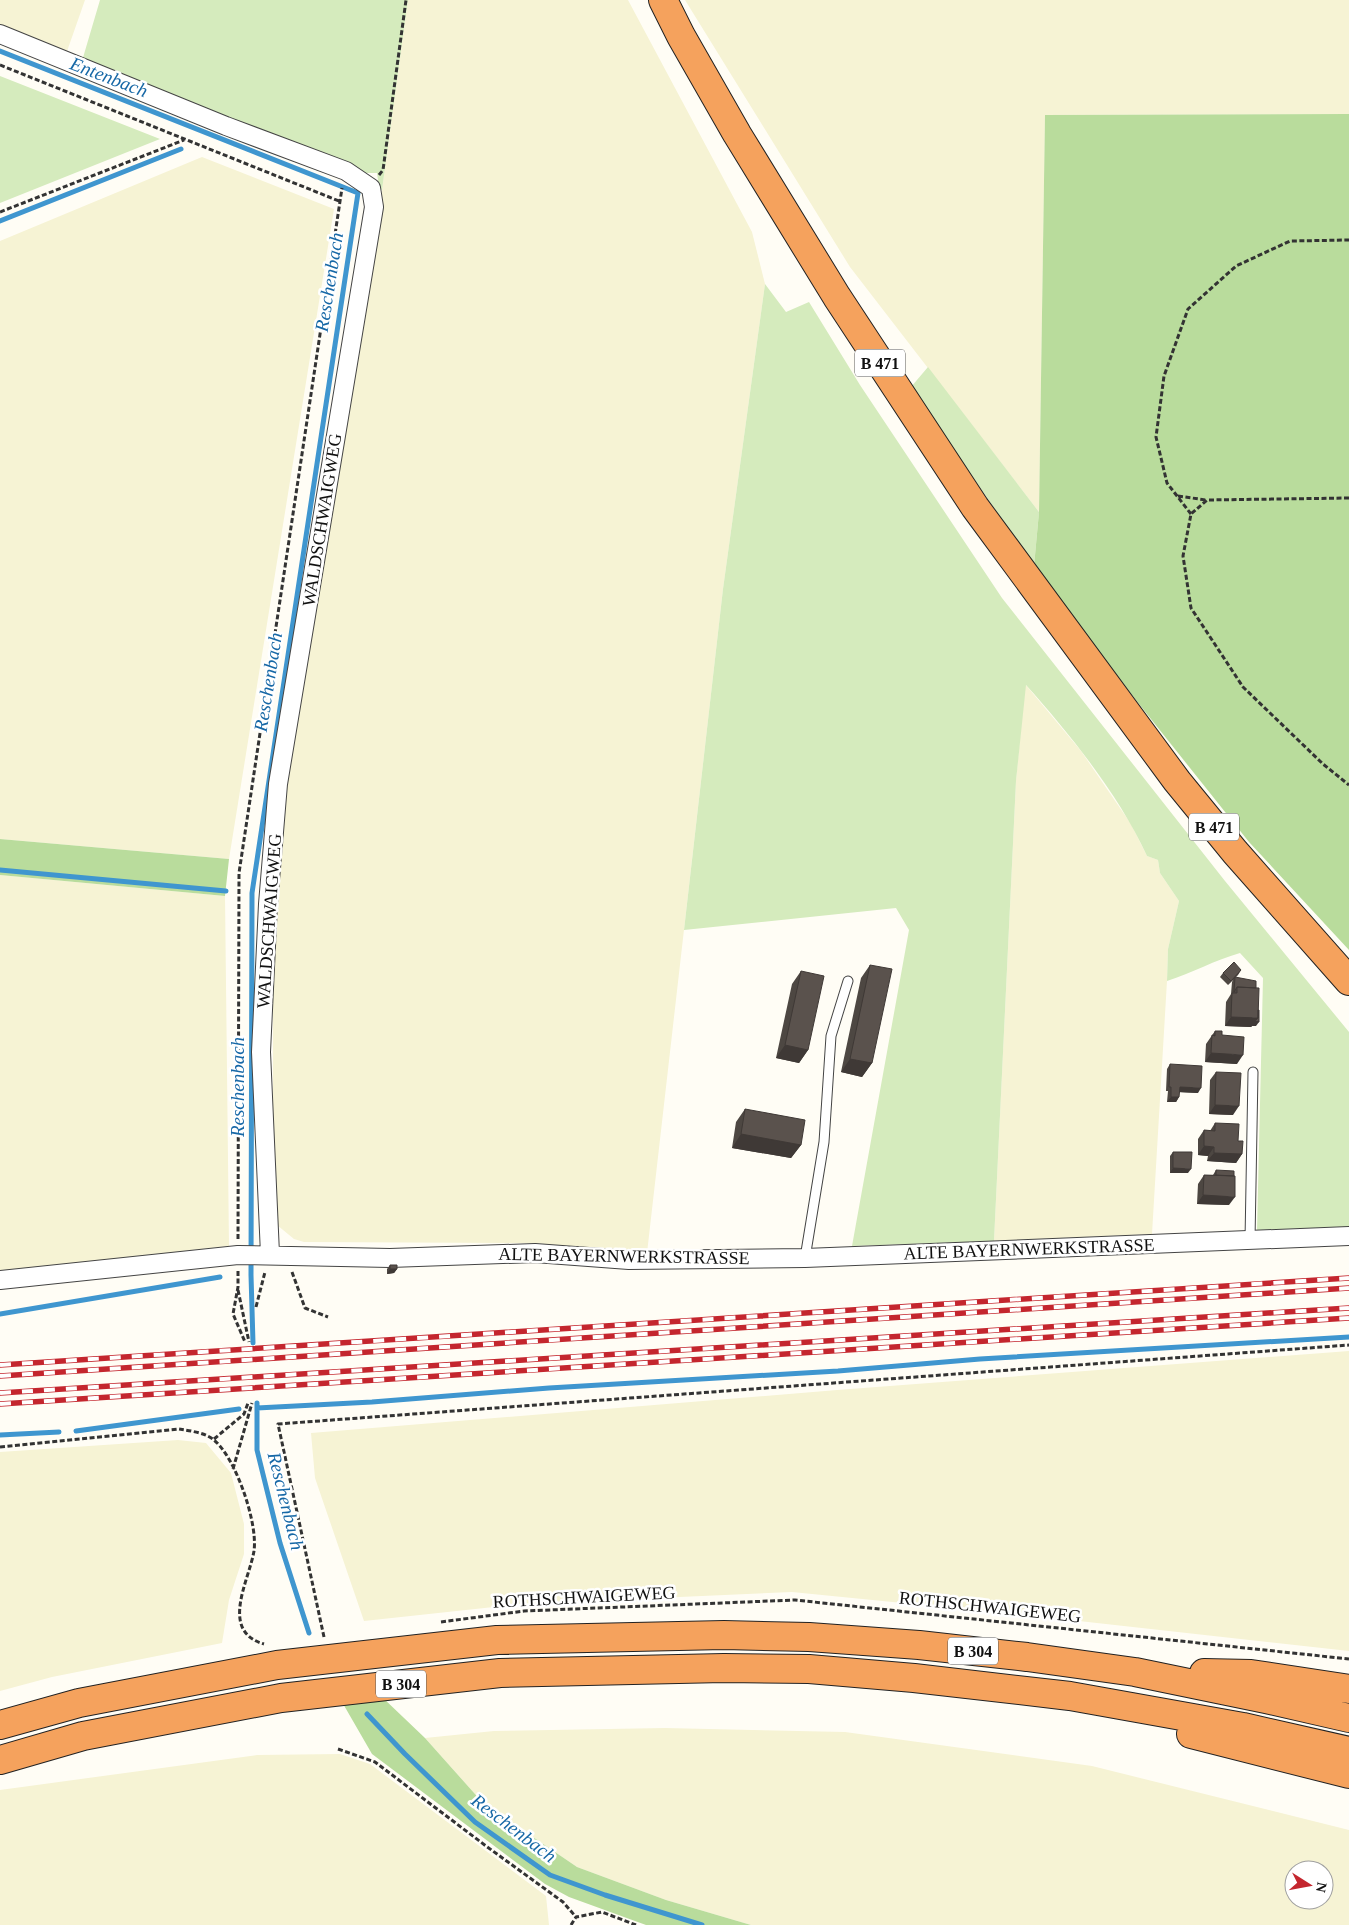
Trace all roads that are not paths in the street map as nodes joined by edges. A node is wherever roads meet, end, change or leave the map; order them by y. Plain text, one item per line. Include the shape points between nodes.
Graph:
1 (663, 0) edge
2 (0, 34) edge
3 (848, 981) dead end
4 (1349, 981) edge
5 (1253, 1072) dead end
6 (1349, 1236) edge
7 (1250, 1240) junction
8 (271, 1255) junction
9 (805, 1258) junction
10 (0, 1280) edge
11 (1135, 1672) junction
12 (1349, 1689) edge
13 (1130, 1705) junction
14 (1349, 1718) edge
15 (0, 1725) edge
16 (1349, 1751) edge
17 (0, 1760) edge
18 (1349, 1774) edge

1 - 4 highway, B 471 via 737,134 826,280 974,507 1177,781
2 - 8 street, WALDSCHWAIGWEG via 346,171 371,188 374,207 278,784 261,1052
3 - 9 lane via 831,1036 824,1142
5 - 7 lane
6 - 7 street, ALTE BAYERNWERKSTRASSE
7 - 9 street, ALTE BAYERNWERKSTRASSE
8 - 9 street, ALTE BAYERNWERKSTRASSE via 390,1258 535,1253 629,1260
8 - 10 street, ALTE BAYERNWERKSTRASSE via 238,1255
11 - 12 highway via 1251,1674
11 - 14 highway, B 304
11 - 15 highway, B 304 via 990,1652 809,1637 724,1635 497,1640 277,1665 79,1703
13 - 16 highway, B 304
13 - 17 highway, B 304 via 928,1679 809,1669 500,1673 282,1698 82,1736
13 - 18 highway via 1166,1728

